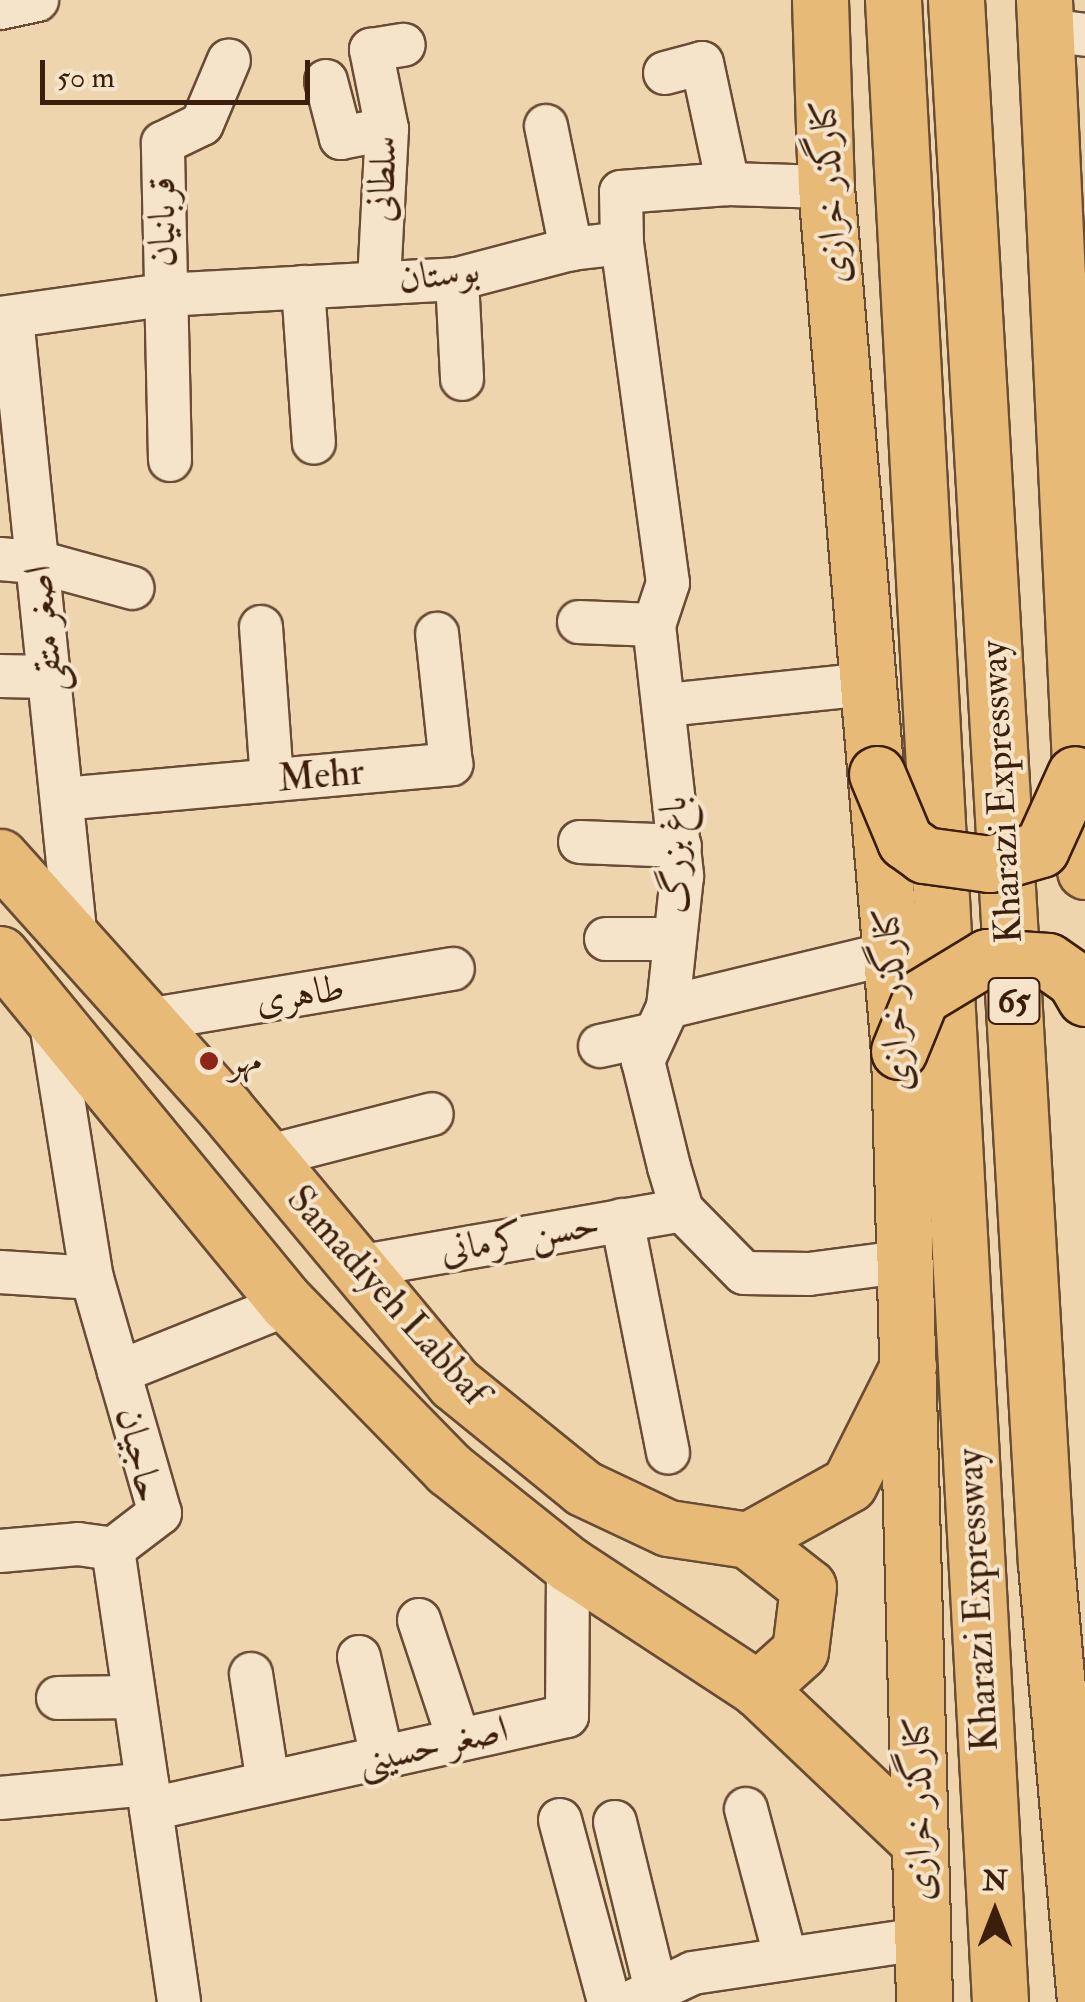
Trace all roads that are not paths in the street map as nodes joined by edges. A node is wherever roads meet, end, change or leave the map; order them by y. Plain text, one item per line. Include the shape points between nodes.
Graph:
1 (37, 0) edge
2 (892, 0) edge
3 (956, 0) edge
4 (817, 2) edge
5 (0, 8) edge
6 (1058, 22) edge
7 (404, 45) dead end
8 (229, 60) dead end
9 (665, 73) dead end
10 (326, 81) dead end
11 (546, 126) dead end
12 (387, 129) junction
13 (728, 184) junction
14 (826, 187) junction
15 (622, 243) junction
16 (571, 249) junction
17 (457, 280) junction
18 (379, 282) junction
19 (303, 287) junction
20 (163, 294) junction
21 (6, 318) edge
22 (462, 378) dead end
23 (314, 443) dead end
24 (170, 460) dead end
25 (19, 560) edge
26 (1077, 565) edge
27 (133, 588) dead end
28 (579, 622) dead end
29 (654, 625) junction
30 (261, 626) dead end
31 (436, 634) dead end
32 (0, 676) edge
33 (50, 677) junction
34 (867, 684) junction
35 (655, 689) junction
36 (877, 774) junction
37 (1076, 774) junction
38 (272, 780) junction
39 (62, 800) junction
40 (580, 842) dead end
41 (680, 846) junction
42 (5, 871) edge
43 (1085, 871) edge
44 (606, 939) dead end
45 (675, 939) junction
46 (76, 941) junction
47 (890, 953) junction
48 (0, 954) edge
49 (453, 970) dead end
50 (1085, 998) edge
51 (49, 1010) junction
52 (147, 1020) junction
53 (662, 1021) junction
54 (600, 1046) dead end
55 (899, 1051) junction
56 (432, 1114) dead end
57 (266, 1157) junction
58 (682, 1210) junction
59 (622, 1220) junction
60 (908, 1261) junction
61 (357, 1267) junction
62 (0, 1272) edge
63 (92, 1278) junction
64 (288, 1304) junction
65 (912, 1358) junction
66 (119, 1372) junction
67 (668, 1452) dead end
68 (748, 1540) junction
69 (112, 1550) junction
70 (0, 1551) edge
71 (568, 1564) junction
72 (419, 1620) dead end
73 (359, 1657) dead end
74 (251, 1674) dead end
75 (758, 1689) junction
76 (134, 1696) junction
77 (58, 1698) dead end
78 (459, 1740) junction
79 (382, 1757) junction
80 (268, 1782) junction
81 (148, 1796) junction
82 (0, 1798) edge
83 (746, 1809) dead end
84 (560, 1820) dead end
85 (615, 1822) dead end
86 (919, 1842) junction
87 (920, 1939) junction
88 (786, 1959) junction
89 (644, 1996) edge
90 (179, 2002) edge
91 (609, 2002) edge
92 (924, 2002) edge
93 (1000, 2002) edge
94 (1085, 2002) edge

1 - 5 street
2 - 93 main road, Kharazi Expressway / 65
3 - 94 main road, Kharazi Expressway / 65 via 1046,1564
4 - 14 main road, کنارگذر خرازی
6 - 26 main road
7 - 12 street, سلطانی via 370,50
8 - 20 street, قربانیان via 202,124 163,143
9 - 13 street via 702,63
10 - 12 street via 341,138
11 - 16 street
12 - 18 street, سلطانی
13 - 14 street
13 - 15 street via 622,192
14 - 34 main road, کنارگذر خرازی
15 - 16 street, بوستان
15 - 29 street, باغ بزرگ via 668,583
16 - 17 street, بوستان
17 - 18 street, بوستان
17 - 22 street
18 - 19 street, بوستان
19 - 20 street, بوستان
19 - 23 street
20 - 21 street, بوستان
20 - 24 street
21 - 25 street, اصغر متقی
25 - 27 street
25 - 33 street, اصغر متقی
26 - 37 main road
28 - 29 street
29 - 35 street, باغ بزرگ
30 - 38 street
31 - 38 street, Mehr via 451,764
32 - 33 street
33 - 39 street, اصغر متقی
34 - 35 street
34 - 36 main road, کنارگذر خرازی
35 - 41 street, باغ بزرگ
36 - 37 main road, bridge via 905,841 924,855 989,864 1041,849
36 - 47 main road, کنارگذر خرازی
37 - 43 main road
38 - 39 street, Mehr
39 - 46 street, اصغر متقی
40 - 41 street
41 - 45 street, باغ بزرگ
42 - 46 main road, Samadiyeh Labbaf
44 - 45 street
45 - 53 street, باغ بزرگ
46 - 52 main road, Samadiyeh Labbaf
47 - 53 street
47 - 55 main road, کنارگذر خرازی
48 - 51 main road, Samadiyeh Labbaf
49 - 52 street, طاهری
50 - 55 main road, bridge via 1074,979 1048,961 987,957 920,997
51 - 63 street, حاجیان
51 - 64 main road, Samadiyeh Labbaf
52 - 57 main road, Samadiyeh Labbaf
53 - 54 street
53 - 58 street, باغ بزرگ via 643,1061
55 - 60 main road, کنارگذر خرازی
56 - 57 street
57 - 61 main road, Samadiyeh Labbaf
58 - 59 street, حسن کرمانی
58 - 60 street, باغ بزرگ via 744,1273 809,1274
59 - 61 street, حسن کرمانی
59 - 67 street
60 - 65 main road, کنارگذر خرازی
61 - 68 main road, Samadiyeh Labbaf via 454,1383 583,1488 668,1528
62 - 63 street
63 - 66 street, حاجیان
64 - 66 street
64 - 71 main road, Samadiyeh Labbaf via 449,1469
65 - 68 main road via 850,1484
65 - 86 main road, کنارگذر خرازی
66 - 69 street, حاجیان via 160,1514
68 - 75 main road via 808,1587 800,1651
69 - 70 street via 78,1544
69 - 76 street, حاجیان
71 - 75 main road, Samadiyeh Labbaf
71 - 78 street, اصغر حسینی via 567,1716
72 - 78 street
73 - 79 street
74 - 80 street
75 - 86 main road, Samadiyeh Labbaf
76 - 77 street
76 - 81 street, حاجیان
78 - 79 street, اصغر حسینی
79 - 80 street, اصغر حسینی
80 - 81 street, اصغر حسینی
81 - 82 street, اصغر حسینی
81 - 90 street, حاجیان
83 - 88 street
84 - 91 street
85 - 89 street
86 - 87 main road, کنارگذر خرازی
87 - 88 street
87 - 92 main road, کنارگذر خرازی
88 - 89 street via 692,1973

